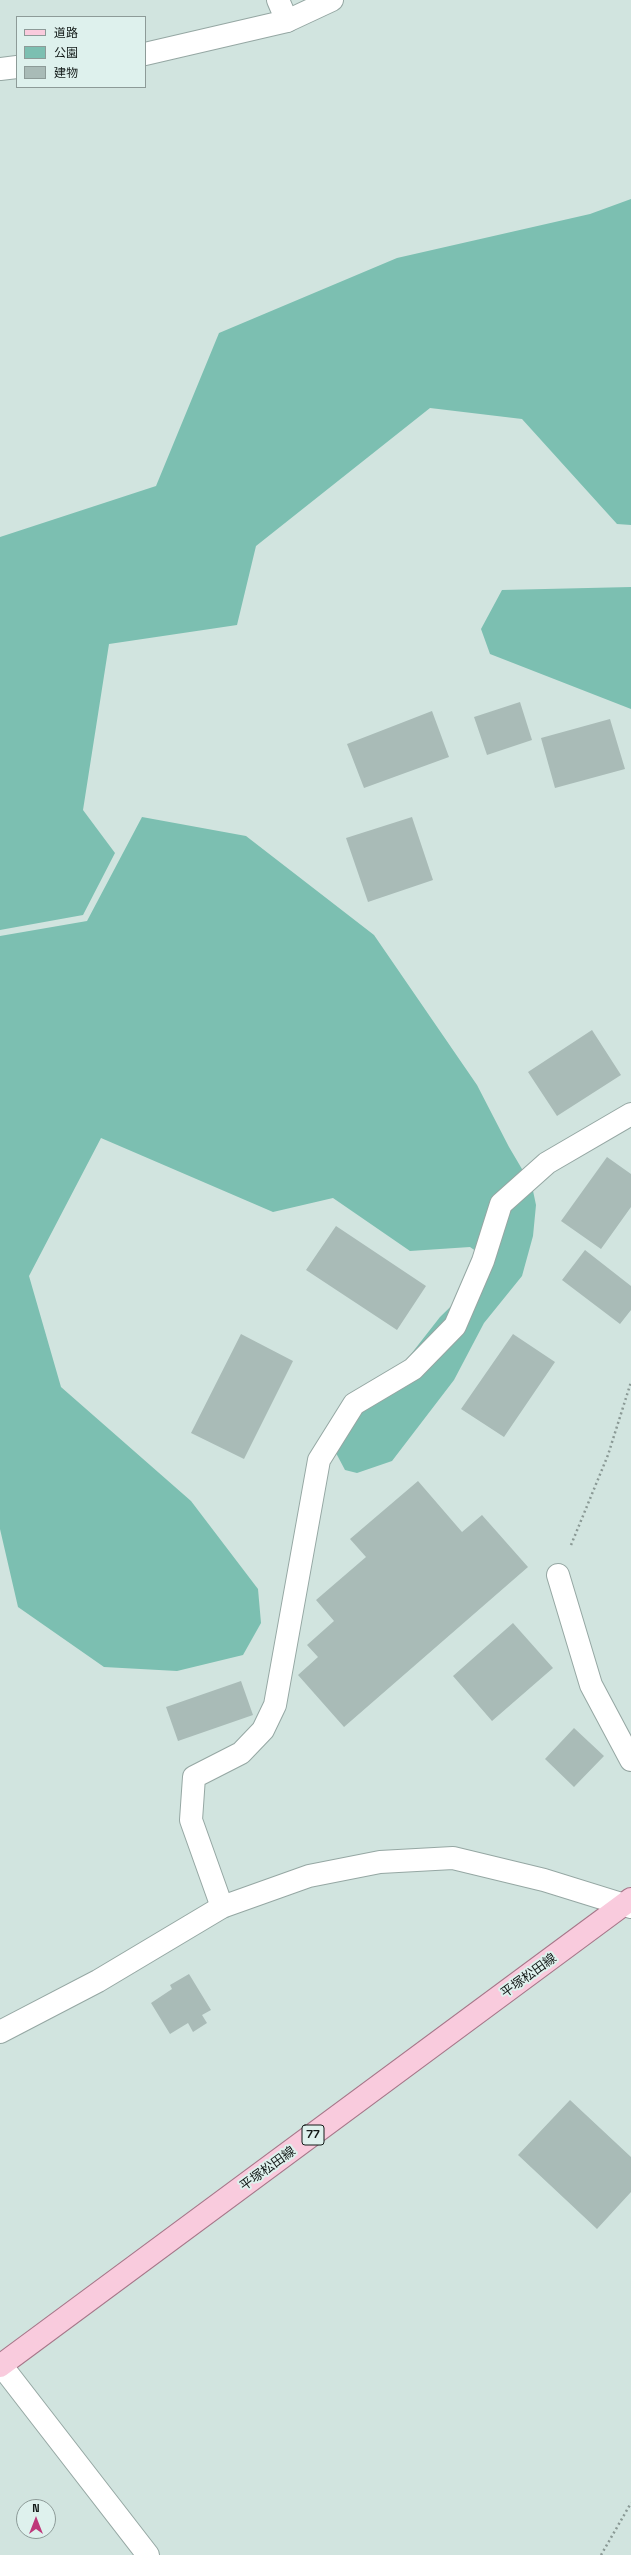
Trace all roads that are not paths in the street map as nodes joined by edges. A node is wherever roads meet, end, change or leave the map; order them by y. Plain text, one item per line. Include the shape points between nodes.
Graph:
1 (278, 0) edge
2 (332, 0) edge
3 (287, 21) junction
4 (146, 54) edge
5 (16, 67) edge
6 (0, 69) edge
7 (631, 1114) edge
8 (558, 1575) road end
9 (631, 1760) edge
10 (630, 1903) edge
11 (222, 1907) junction
12 (0, 2032) edge
13 (1, 2366) edge
14 (148, 2555) edge

1 - 3 street
2 - 3 street
3 - 4 street
5 - 6 street
7 - 11 street via 547,1163 501,1204 483,1261 455,1326 413,1369 354,1404 319,1460 275,1705 263,1730 241,1754 194,1777 192,1820
8 - 9 street via 591,1685
10 - 11 street via 453,1858 380,1862 309,1876
10 - 13 main road, 平塚松田線 / 77
11 - 12 street via 98,1981
13 - 14 street

